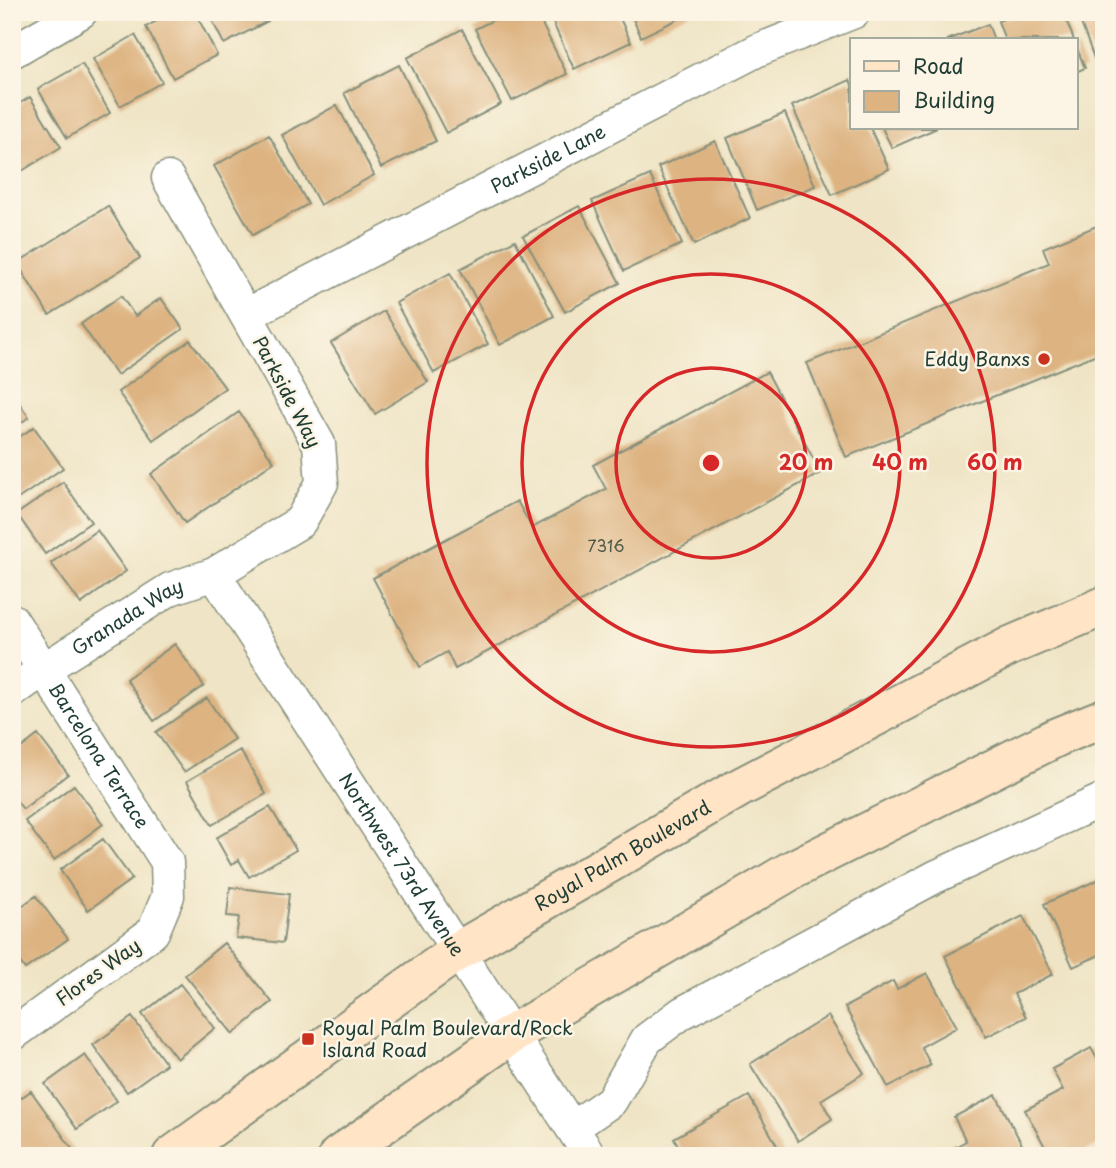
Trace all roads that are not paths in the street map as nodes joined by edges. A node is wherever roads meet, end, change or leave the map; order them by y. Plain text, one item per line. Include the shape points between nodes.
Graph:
1 (81, 12) edge
2 (854, 12) edge
3 (12, 52) edge
4 (168, 178) dead end
5 (246, 315) junction
6 (214, 574) junction
7 (1104, 606) edge
8 (12, 620) edge
9 (44, 669) junction
10 (12, 692) edge
11 (1104, 718) edge
12 (1104, 799) edge
13 (168, 896) joint
14 (458, 951) junction
15 (512, 1034) junction
16 (12, 1035) edge
17 (572, 1128) junction
18 (172, 1156) edge
19 (338, 1156) edge
20 (590, 1156) edge

1 - 3 street
2 - 5 street, Parkside Lane via 758,50
4 - 5 street, Parkside Way
5 - 6 street, Parkside Way via 319,444 322,483 300,522
6 - 9 street, Granada Way via 170,589
6 - 14 street, Northwest 73rd Avenue
7 - 14 main road, Royal Palm Boulevard via 1010,646 739,788
8 - 9 street, Barcelona Terrace
9 - 10 street, Granada Way
9 - 13 street, Barcelona Terrace via 167,862
11 - 15 main road via 1057,737 792,870
12 - 17 street via 935,877 682,1013 647,1039 611,1101
13 - 16 street, Flores Way via 153,932
14 - 15 street, Northwest 73rd Avenue
14 - 18 main road, Royal Palm Boulevard
15 - 17 street, Northwest 73rd Avenue
15 - 19 main road
17 - 20 street, Northwest 73rd Avenue

